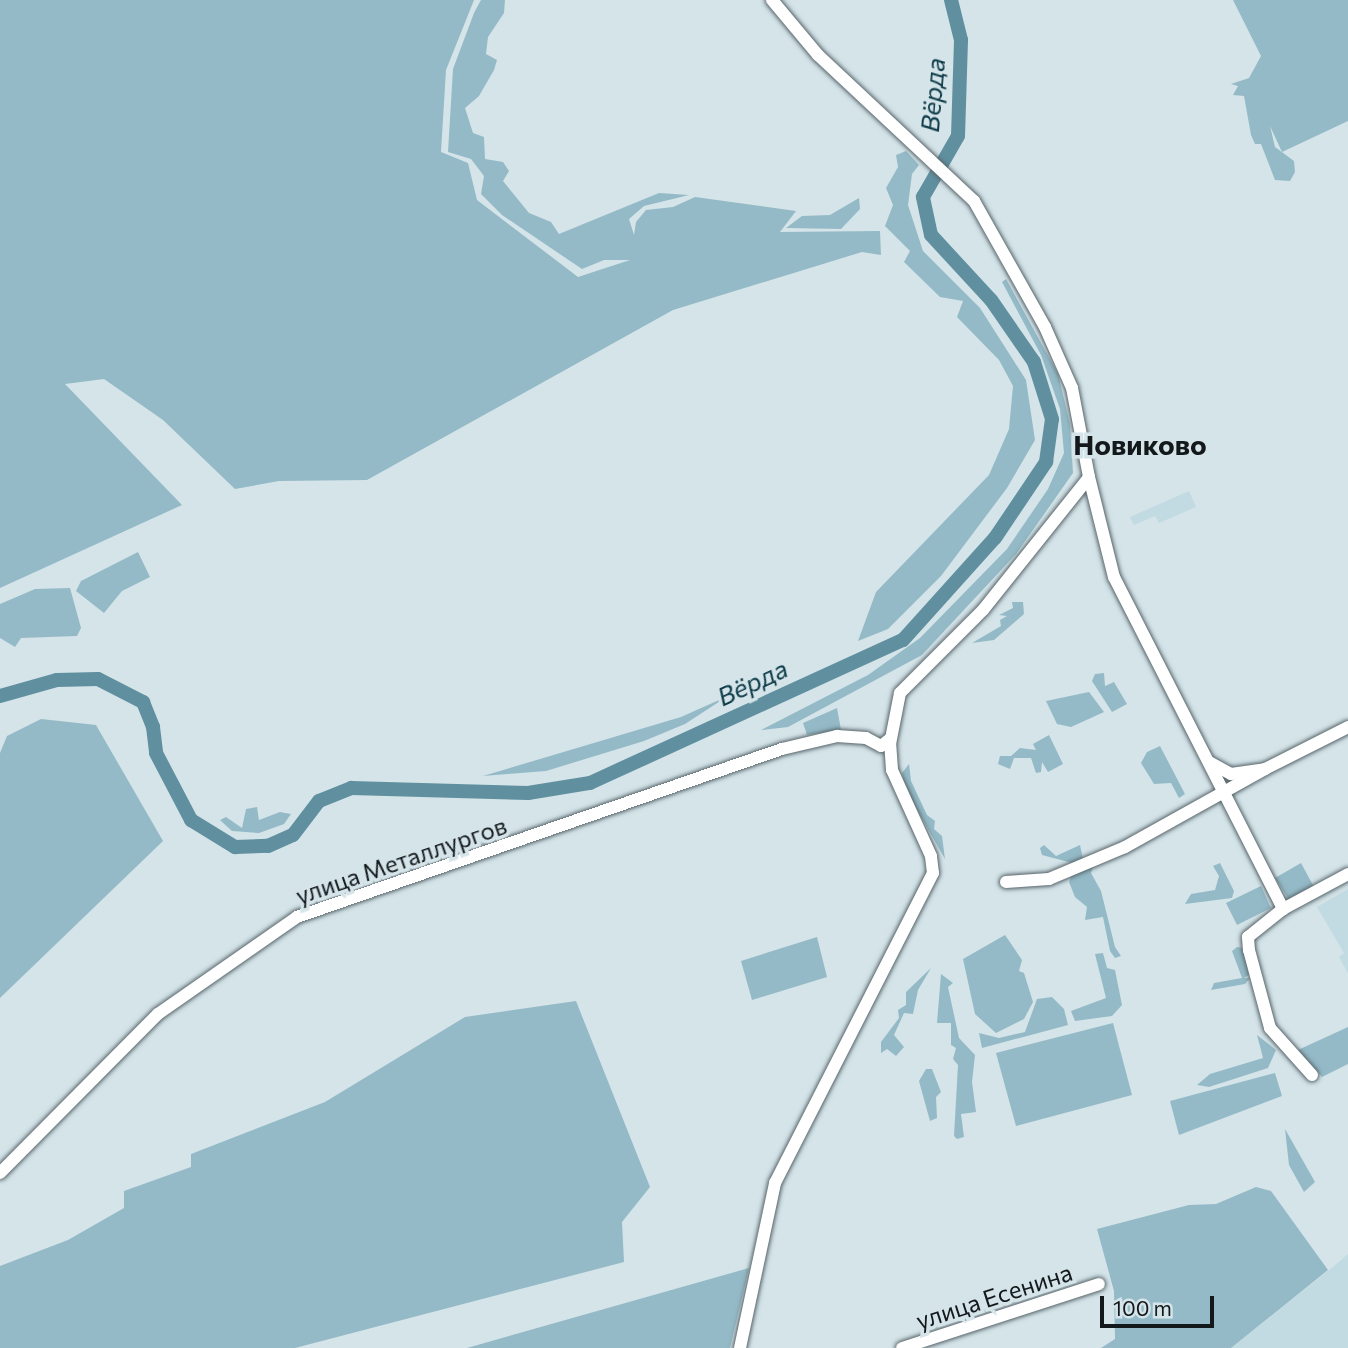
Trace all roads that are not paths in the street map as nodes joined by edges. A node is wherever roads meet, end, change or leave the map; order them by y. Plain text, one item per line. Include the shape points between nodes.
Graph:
1 (772, 0) edge
2 (1089, 477) junction
3 (1348, 727) edge
4 (890, 739) junction
5 (1206, 760) junction
6 (1265, 769) junction
7 (1222, 792) junction
8 (1348, 874) edge
9 (1006, 882) dead end
10 (1283, 909) junction
11 (1312, 1075) dead end
12 (0, 1173) edge
13 (1098, 1284) dead end
14 (740, 1348) edge
15 (902, 1348) edge

1 - 2 street via 818,55 974,201 1045,327 1072,388
2 - 4 street via 983,610 912,677 893,714
2 - 5 street via 1097,525 1114,577
3 - 6 street
4 - 12 street, улица Металлургов via 881,746 866,738 837,736 782,749 297,917 158,1014
4 - 14 street via 892,770 931,856 933,873 775,1184
5 - 6 street via 1230,774
5 - 7 street
6 - 7 street
7 - 9 street via 1125,847 1049,879
7 - 10 street
8 - 10 street
10 - 11 street via 1248,937 1249,950 1270,1028
13 - 15 street, улица Есенина

